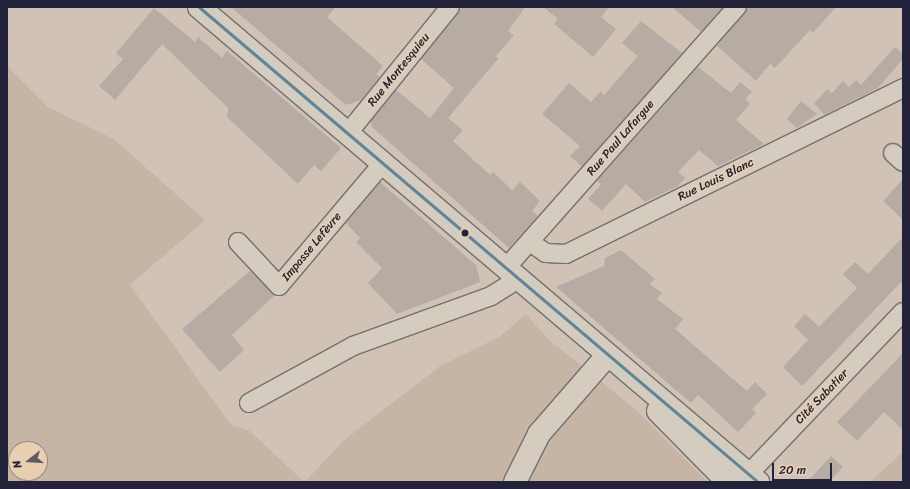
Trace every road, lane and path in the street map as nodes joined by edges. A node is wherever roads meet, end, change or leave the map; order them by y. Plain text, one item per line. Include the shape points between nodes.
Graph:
1 (199, 7) edge
2 (450, 7) edge
3 (737, 7) edge
4 (903, 88) edge
5 (348, 133) junction
6 (383, 163) junction
7 (238, 242) dead end
8 (530, 242) junction
9 (511, 274) junction
10 (903, 312) edge
11 (606, 357) junction
12 (249, 403) dead end
13 (749, 479) edge
14 (515, 482) edge
15 (728, 482) edge

1 - 5 main road
2 - 5 street, Rue Montesquieu
3 - 8 street, Rue Paul Lafargue
4 - 8 street, Rue Louis Blanc via 566,254 546,253
5 - 6 main road
6 - 7 street, Impasse Lefèvre via 279,286
6 - 9 main road
8 - 9 street, Rue Paul Lafargue
9 - 11 main road
9 - 12 street, Rue Paul Lafargue via 491,296 353,346
10 - 13 street, Cité Sabatier
11 - 13 main road via 672,406
11 - 14 main road via 538,434
11 - 15 main road

